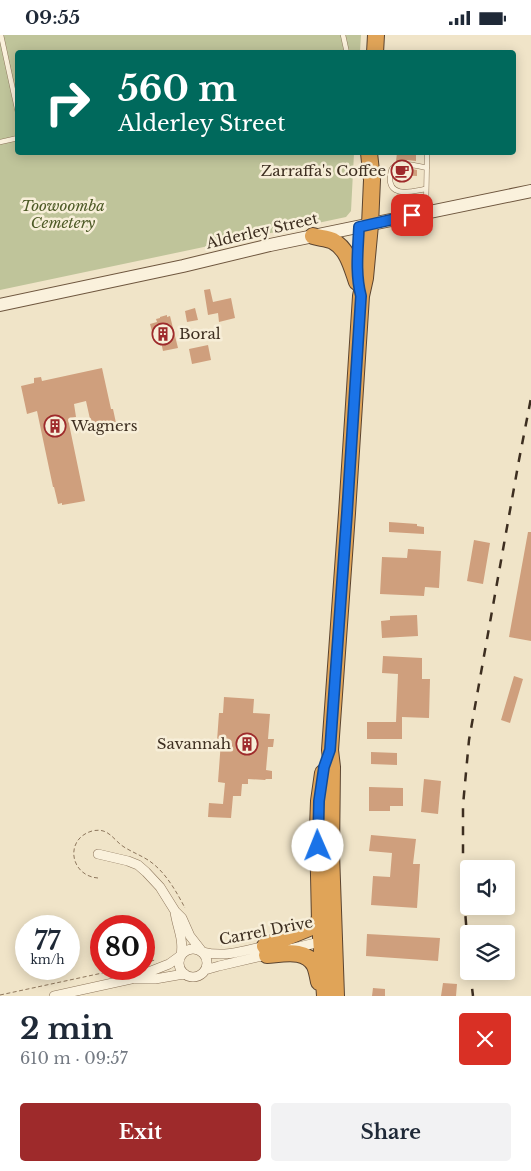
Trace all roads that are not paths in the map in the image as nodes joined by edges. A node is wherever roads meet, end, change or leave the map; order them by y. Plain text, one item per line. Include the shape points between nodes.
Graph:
1 (1, 35) edge
2 (343, 35) edge
3 (376, 35) edge
4 (346, 50) edge
5 (375, 50) edge
6 (15, 99) edge
7 (15, 140) edge
8 (0, 142) edge
9 (369, 155) edge
10 (427, 155) edge
11 (427, 168) junction
12 (426, 189) junction
13 (531, 191) edge
14 (426, 213) junction
15 (364, 226) junction
16 (313, 236) junction
17 (359, 289) junction
18 (0, 305) edge
19 (98, 854) dead end
20 (175, 911) junction
21 (326, 933) junction
22 (264, 946) junction
23 (202, 951) junction
24 (181, 956) junction
25 (155, 970) edge
26 (205, 970) junction
27 (186, 975) junction
28 (155, 979) edge
29 (126, 980) edge
30 (54, 996) edge
31 (324, 996) edge
32 (336, 996) edge

1 - 6 lane
2 - 4 lane
3 - 5 highway
7 - 8 lane
9 - 15 highway via 362,180
10 - 11 lane
11 - 12 lane
11 - 12 lane via 398,165 392,169 390,177 396,191 406,193
12 - 14 lane
13 - 14 street, Alderley Street
14 - 15 street, Alderley Street
15 - 16 street, Alderley Street
15 - 17 highway via 365,278
16 - 17 highway via 330,240 342,249
16 - 18 street, Alderley Street
17 - 21 highway via 330,750 319,801
19 - 20 street via 138,865 160,887
20 - 23 street
20 - 24 street via 182,939
21 - 22 highway via 309,928
21 - 31 highway
21 - 32 highway
22 - 23 street, Carrel Drive via 222,955
22 - 26 street, Carrel Drive
22 - 31 highway via 310,960
23 - 24 street via 190,949
23 - 26 street via 207,961
24 - 25 street
24 - 27 street via 179,966
26 - 27 street via 196,977
27 - 28 street
29 - 30 street

